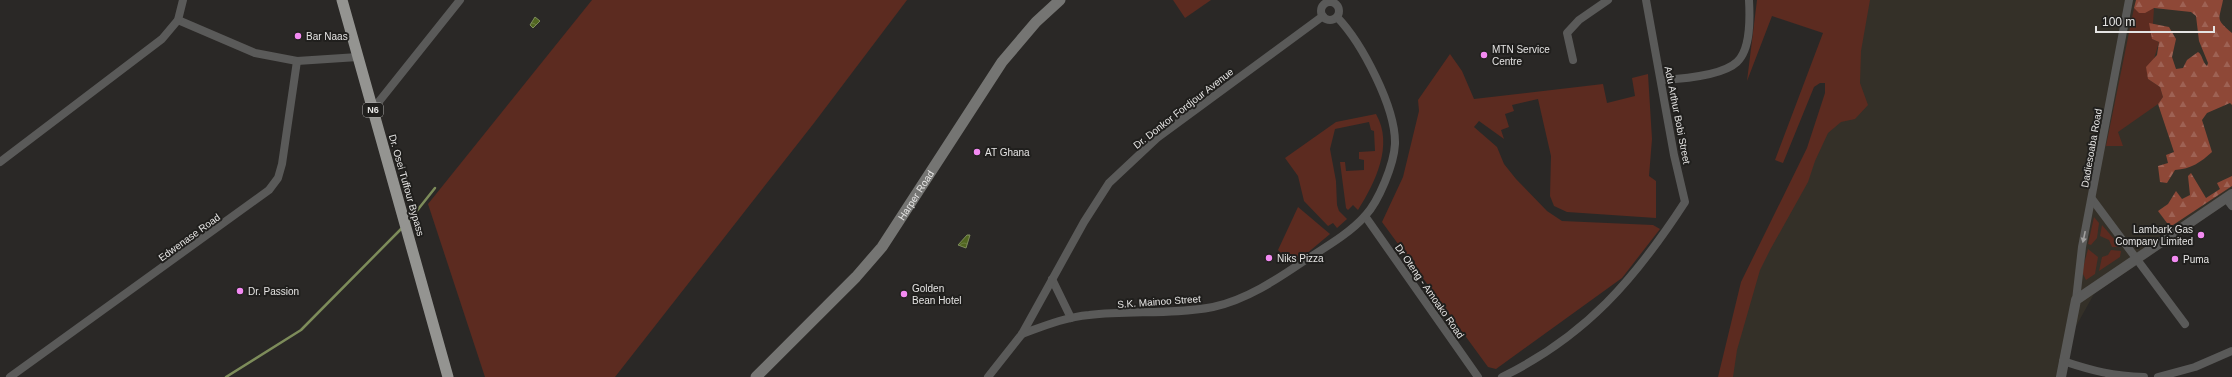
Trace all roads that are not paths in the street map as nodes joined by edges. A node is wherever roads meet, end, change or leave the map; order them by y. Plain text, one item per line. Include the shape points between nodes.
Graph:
1 (183, 0) edge
2 (342, 0) edge
3 (460, 0) edge
4 (1060, 0) edge
5 (1608, 0) edge
6 (1646, 0) edge
7 (1749, 0) edge
8 (2129, 0) edge
9 (1321, 2) edge
10 (1338, 2) edge
11 (1323, 16) junction
12 (1337, 17) junction
13 (178, 20) junction
14 (358, 57) junction
15 (1573, 60) dead end
16 (297, 61) junction
17 (1661, 80) junction
18 (373, 109) junction
19 (0, 162) edge
20 (2092, 199) junction
21 (2230, 199) edge
22 (1365, 216) junction
23 (2138, 258) junction
24 (1052, 278) junction
25 (2076, 300) junction
26 (1070, 318) junction
27 (2185, 324) dead end
28 (1022, 334) junction
29 (2232, 351) edge
30 (2063, 361) junction
31 (10, 377) edge
32 (448, 377) edge
33 (756, 377) edge
34 (988, 377) edge
35 (1478, 377) edge
36 (1502, 377) edge
37 (2061, 377) edge
38 (2144, 377) edge
39 (2158, 377) edge

1 - 13 street
2 - 14 highway, Dr. Osei Tuffour Bypass / N6
3 - 18 street
4 - 33 main road, Harper Road via 1036,22 1002,62 882,247 856,277
5 - 15 street via 1579,20 1567,33
6 - 17 street, Adu Arthur Bobi Street
7 - 17 street via 1745,50 1737,62 1715,73 1687,79
8 - 20 street, Dadiesoaba Road
9 - 10 street
9 - 11 street
10 - 12 street
11 - 12 street via 1328,20
11 - 24 street, Dr. Donkor Fordjour Avenue via 1157,138 1123,168 1109,183
12 - 22 street, S.K. Mainoo Street via 1364,54 1393,124 1395,145 1392,162 1378,196
13 - 16 street via 255,53
13 - 19 street via 162,39
14 - 16 street
14 - 18 highway, Dr. Osei Tuffour Bypass / N6
16 - 31 street, Edwenase Road via 282,164 278,178 270,190
17 - 36 street, Adu Arthur Bobi Street via 1685,202 1668,229 1607,304 1563,340
18 - 32 highway, Dr. Osei Tuffour Bypass / N6
20 - 23 street via 2118,237
20 -> 25 street, Dadiesoaba Road via 2082,247
21 - 23 street
22 - 26 street, S.K. Mainoo Street via 1277,280 1228,302 1213,307 1168,312
22 - 35 street, Dr Oteng - Amoako Road
23 - 25 street
23 - 27 street
24 - 26 street
24 - 28 street, Dr. Donkor Fordjour Avenue
25 - 30 street
26 - 28 street, S.K. Mainoo Street
28 - 34 street, Dr. Donkor Fordjour Avenue
29 - 39 street via 2195,367
30 - 37 street
30 - 38 street via 2096,372

